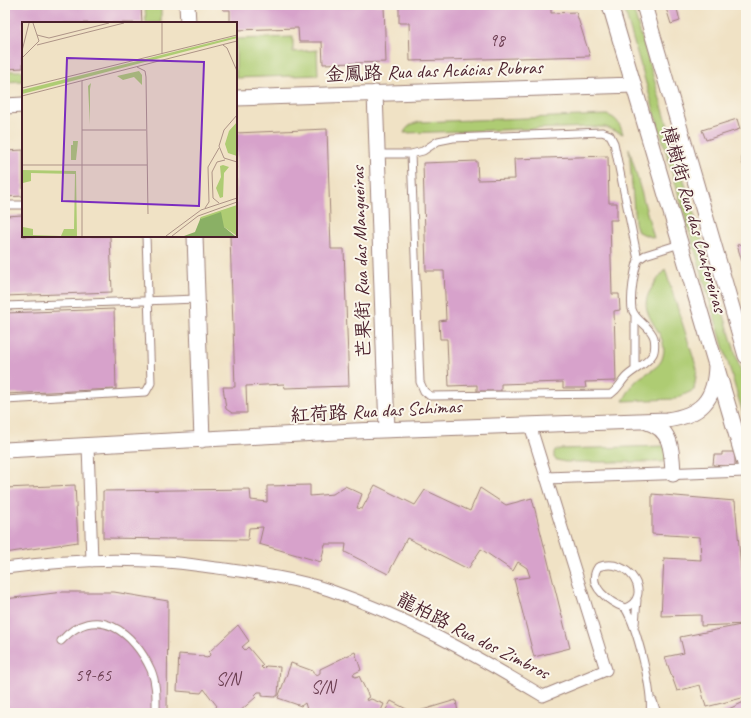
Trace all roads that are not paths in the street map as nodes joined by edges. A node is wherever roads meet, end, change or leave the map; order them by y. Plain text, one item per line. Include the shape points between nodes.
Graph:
1 (187, 5) edge
2 (610, 5) edge
3 (644, 5) edge
4 (188, 22) edge
5 (634, 85) junction
6 (375, 93) junction
7 (237, 98) edge
8 (5, 106) edge
9 (22, 106) edge
10 (377, 154) junction
11 (411, 154) junction
12 (746, 158) edge
13 (746, 162) edge
14 (22, 204) edge
15 (5, 205) edge
16 (146, 237) edge
17 (195, 237) edge
18 (680, 244) junction
19 (638, 260) junction
20 (197, 299) junction
21 (148, 301) junction
22 (5, 306) edge
23 (635, 316) junction
24 (746, 356) edge
25 (716, 366) junction
26 (635, 369) junction
27 (5, 400) edge
28 (644, 421) junction
29 (530, 425) junction
30 (387, 430) junction
31 (202, 440) junction
32 (88, 446) junction
33 (5, 450) edge
34 (746, 467) edge
35 (746, 471) edge
36 (674, 474) junction
37 (546, 478) junction
38 (92, 561) junction
39 (5, 568) edge
40 (637, 596) junction
41 (625, 608) junction
42 (636, 630) junction
43 (61, 641) dead end
44 (650, 692) junction
45 (156, 713) edge
46 (650, 713) edge
47 (657, 713) edge

1 - 4 street
2 - 5 street, 樟樹街 Rua das Canforeiras
3 - 24 street, 樟樹街 Rua das Canforeiras
5 - 6 street, 金鳳路 Rua das Acácias Rubras
5 - 18 street, 樟樹街 Rua das Canforeiras
6 - 7 street, 金鳳路 Rua das Acácias Rubras
6 - 10 street, 芒果街 Rua das Mangueiras
8 - 9 street
10 - 11 lane
10 - 30 street, 芒果街 Rua das Mangueiras
11 - 19 lane via 423,151 438,141 453,138 602,132 610,135 614,143
11 - 26 lane via 420,382 424,391 430,396 448,397 611,394
12 - 13 lane
14 - 15 lane
16 - 21 lane
17 - 20 street
18 - 19 lane via 645,255
18 - 25 street, 樟樹街 Rua das Canforeiras
19 - 23 lane via 632,308
20 - 21 lane
20 - 31 street
21 - 22 lane
21 - 27 lane via 151,383 146,392
23 - 26 lane
23 - 26 lane via 647,326 654,338 654,353
25 - 28 street, 紅荷路 Rua das Schimas via 716,383 709,398 698,410 683,418
25 - 34 street, 樟樹街 Rua das Canforeiras
28 - 29 street, 紅荷路 Rua das Schimas
28 - 36 street via 663,430 669,439
29 - 30 street, 紅荷路 Rua das Schimas
29 - 37 street, 龍柏路 Rua dos Zimbros
30 - 31 street, 紅荷路 Rua das Schimas
31 - 32 street, 紅荷路 Rua das Schimas
32 - 33 street, 紅荷路 Rua das Schimas
32 - 38 street
35 - 36 street
36 - 37 street
37 - 38 street, 龍柏路 Rua dos Zimbros via 606,670 544,696 440,636 329,590 274,575 167,562
38 - 39 street, 龍柏路 Rua dos Zimbros
40 - 41 lane via 630,607
40 - 41 lane via 634,579 624,568 610,564 598,568 595,576 602,594 611,602
40 - 42 lane
41 - 42 lane
42 - 44 lane
43 - 45 lane via 70,631 82,624 109,624 121,630 131,639 151,670 157,694
44 - 46 lane
44 - 47 lane

